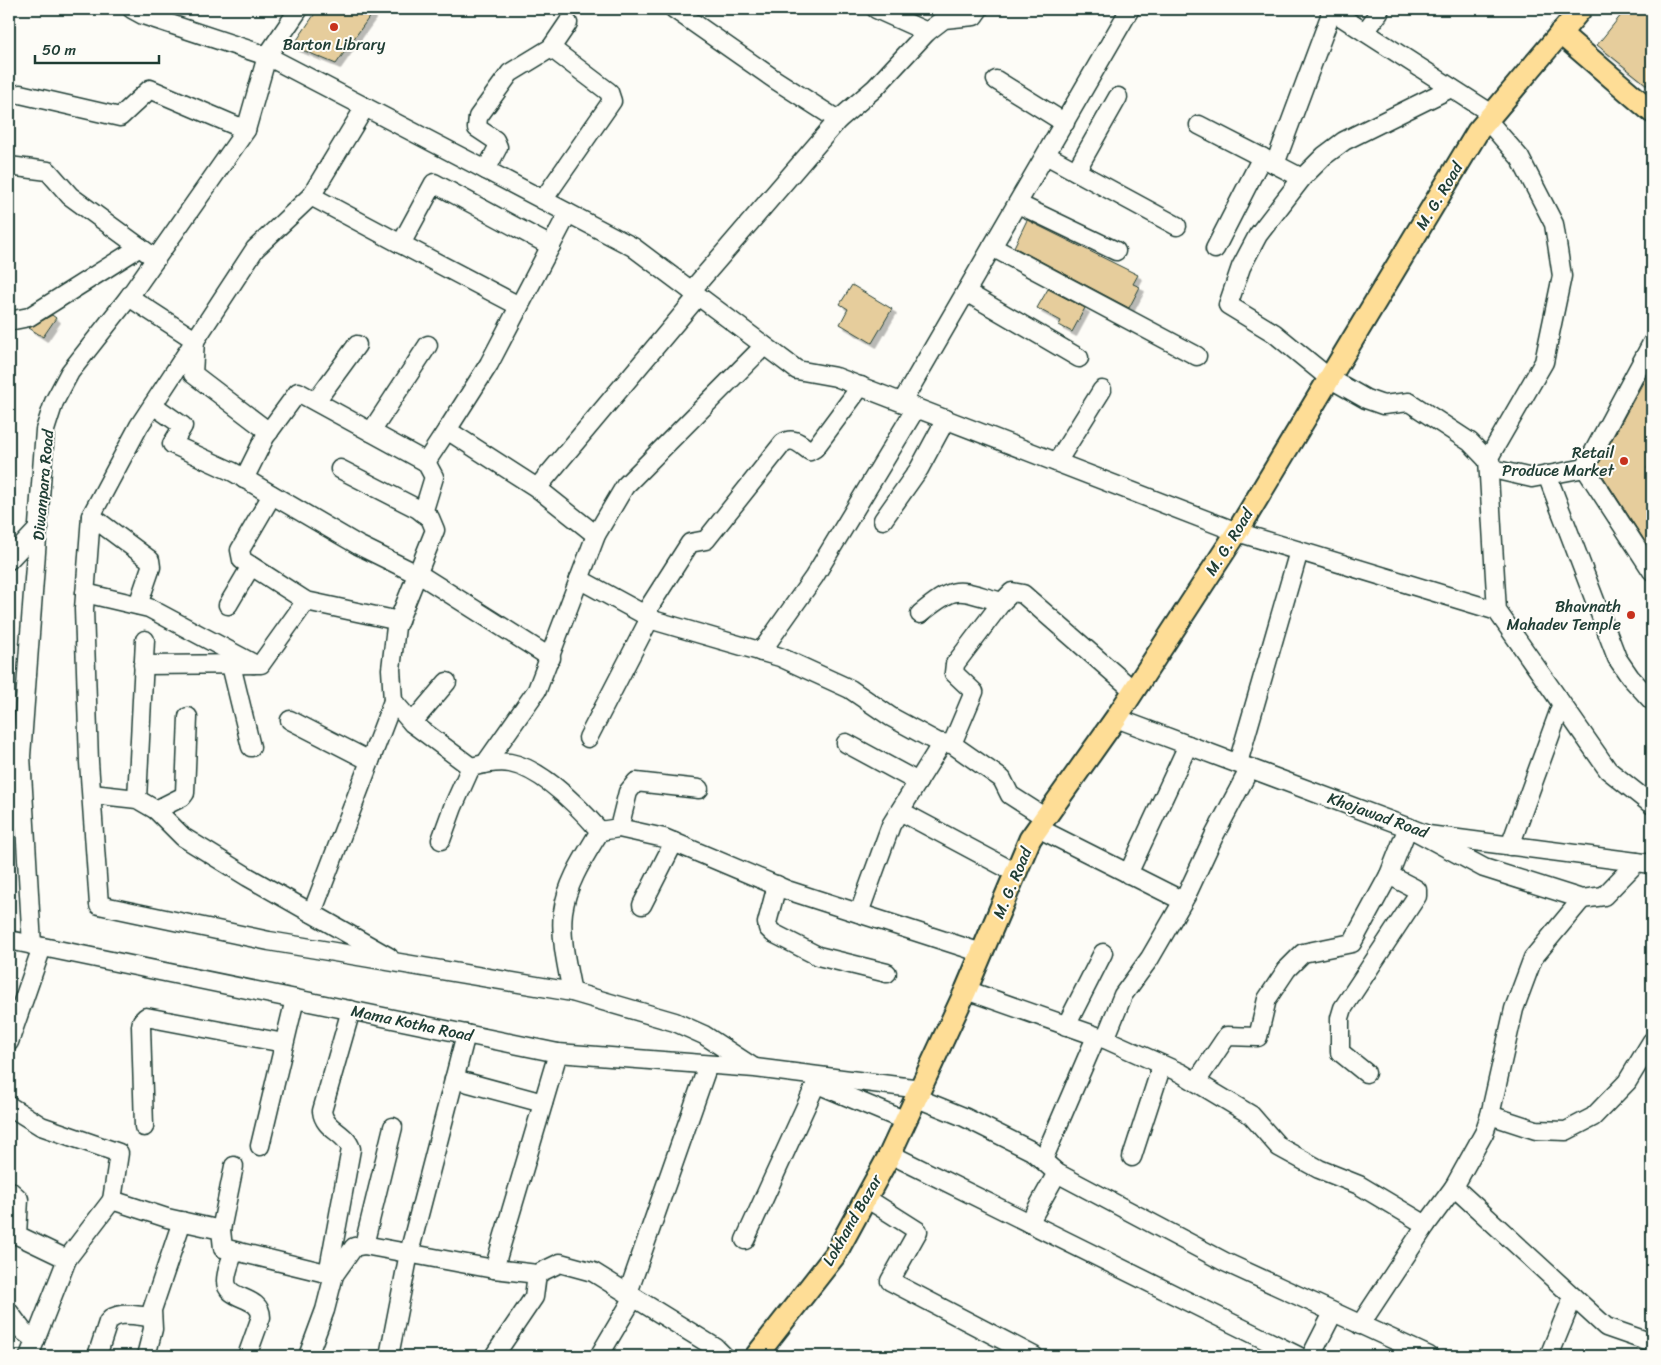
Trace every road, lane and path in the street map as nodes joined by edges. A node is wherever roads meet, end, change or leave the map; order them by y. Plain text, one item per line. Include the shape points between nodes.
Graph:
1 (132, 9) edge
2 (299, 9) edge
3 (674, 9) edge
4 (876, 9) edge
5 (979, 9) edge
6 (1130, 9) edge
7 (1375, 9) edge
8 (1581, 9) edge
9 (1330, 10) edge
10 (288, 17) edge
11 (568, 23) dead end
12 (927, 32) junction
13 (1365, 32) junction
14 (1560, 33) junction
15 (551, 48) junction
16 (267, 56) junction
17 (996, 80) dead end
18 (1451, 88) junction
19 (20, 94) dead end
20 (1118, 97) dead end
21 (365, 107) junction
22 (1652, 112) edge
23 (1490, 117) junction
24 (838, 120) junction
25 (1065, 123) junction
26 (1199, 125) dead end
27 (246, 130) junction
28 (1046, 155) junction
29 (1268, 160) junction
30 (9, 166) edge
31 (486, 170) junction
32 (1076, 171) junction
33 (1302, 178) junction
34 (311, 196) junction
35 (543, 200) junction
36 (1018, 204) junction
37 (568, 212) junction
38 (1177, 226) dead end
39 (401, 244) junction
40 (551, 246) junction
41 (992, 247) junction
42 (140, 248) junction
43 (1215, 249) dead end
44 (1116, 251) dead end
45 (156, 259) junction
46 (966, 292) junction
47 (694, 293) junction
48 (129, 297) junction
49 (519, 306) junction
50 (9, 321) edge
51 (195, 340) junction
52 (1652, 344) edge
53 (428, 345) dead end
54 (357, 346) dead end
55 (764, 346) junction
56 (1197, 356) dead end
57 (1079, 358) dead end
58 (1329, 378) junction
59 (861, 386) junction
60 (1102, 390) dead end
61 (316, 401) junction
62 (153, 405) junction
63 (909, 405) junction
64 (946, 419) junction
65 (447, 430) junction
66 (269, 432) junction
67 (371, 432) junction
68 (1488, 459) junction
69 (426, 462) junction
70 (1057, 462) junction
71 (1585, 468) junction
72 (340, 469) dead end
73 (1547, 475) junction
74 (244, 479) junction
75 (537, 488) junction
76 (272, 495) junction
77 (423, 513) junction
78 (91, 516) junction
79 (883, 520) dead end
80 (39, 528) junction
81 (1237, 532) junction
82 (596, 535) junction
83 (1299, 551) junction
84 (9, 560) edge
85 (251, 566) junction
86 (1652, 571) edge
87 (418, 575) junction
88 (579, 580) junction
89 (85, 593) junction
90 (306, 601) junction
91 (1002, 602) junction
92 (138, 605) junction
93 (228, 605) dead end
94 (1497, 611) junction
95 (920, 614) dead end
96 (647, 617) junction
97 (399, 622) junction
98 (145, 640) dead end
99 (761, 652) junction
100 (551, 658) junction
101 (143, 664) junction
102 (231, 666) junction
103 (256, 666) junction
104 (447, 682) dead end
105 (1133, 690) junction
106 (393, 701) junction
107 (1652, 701) edge
108 (1561, 706) junction
109 (188, 717) dead end
110 (1116, 718) junction
111 (290, 720) dead end
112 (412, 724) junction
113 (588, 738) dead end
114 (846, 743) dead end
115 (947, 744) junction
116 (1188, 744) junction
117 (251, 747) dead end
118 (15, 756) edge
119 (370, 761) junction
120 (478, 765) junction
121 (1244, 766) junction
122 (918, 782) junction
123 (699, 789) dead end
124 (92, 794) junction
125 (137, 799) junction
126 (1652, 805) edge
127 (156, 810) junction
128 (900, 811) junction
129 (1042, 823) junction
130 (1408, 827) junction
131 (619, 828) junction
132 (600, 831) junction
133 (441, 840) dead end
134 (674, 842) junction
135 (1510, 846) junction
136 (1645, 864) edge
137 (1016, 873) junction
138 (1128, 874) junction
139 (1389, 875) junction
140 (777, 885) junction
141 (1582, 899) junction
142 (1183, 901) junction
143 (642, 905) dead end
144 (312, 913) junction
145 (859, 913) junction
146 (9, 940) edge
147 (37, 946) junction
148 (982, 953) junction
149 (1103, 953) dead end
150 (400, 963) junction
151 (887, 973) dead end
152 (966, 990) junction
153 (572, 992) junction
154 (295, 999) junction
155 (351, 1010) junction
156 (1066, 1026) junction
157 (466, 1034) junction
158 (1101, 1038) junction
159 (1652, 1041) edge
160 (9, 1042) edge
161 (284, 1043) junction
162 (558, 1053) junction
163 (708, 1065) junction
164 (1162, 1065) junction
165 (755, 1068) junction
166 (1366, 1073) dead end
167 (797, 1075) junction
168 (454, 1079) junction
169 (1196, 1082) junction
170 (816, 1084) junction
171 (919, 1094) junction
172 (543, 1103) junction
173 (9, 1106) edge
174 (1490, 1115) junction
175 (906, 1121) junction
176 (144, 1127) dead end
177 (393, 1127) dead end
178 (260, 1146) dead end
179 (890, 1154) junction
180 (1132, 1157) dead end
181 (1043, 1160) junction
182 (234, 1166) dead end
183 (1057, 1173) junction
184 (1454, 1187) junction
185 (9, 1190) edge
186 (866, 1198) junction
187 (112, 1200) junction
188 (182, 1221) junction
189 (1029, 1224) junction
190 (1426, 1225) junction
191 (221, 1230) junction
192 (745, 1240) dead end
193 (364, 1245) junction
194 (234, 1251) junction
195 (409, 1254) junction
196 (67, 1258) junction
197 (494, 1269) junction
198 (537, 1274) junction
199 (331, 1275) junction
200 (631, 1295) junction
201 (1573, 1297) junction
202 (9, 1312) edge
203 (1333, 1313) junction
204 (151, 1317) junction
205 (1360, 1325) junction
206 (1652, 1343) edge
207 (32, 1348) edge
208 (1006, 1351) edge
209 (97, 1356) edge
210 (146, 1356) edge
211 (247, 1356) edge
212 (308, 1356) edge
213 (389, 1356) edge
214 (494, 1356) edge
215 (599, 1356) edge
216 (724, 1356) edge
217 (756, 1356) edge
218 (1034, 1356) edge
219 (1298, 1356) edge
220 (1311, 1356) edge
221 (1429, 1356) edge
222 (1549, 1356) edge

1 - 16 street
2 - 10 street, Diwanpara Road
3 - 24 street
4 - 12 street
5 - 12 street via 974,16 944,19
6 - 25 street
7 - 13 street via 1379,13
8 - 14 main road, M. G. Road
9 - 13 street
9 - 29 street
10 - 16 street, Diwanpara Road
11 - 15 street
12 - 24 street via 875,88
13 - 18 street
14 - 22 main road
14 - 23 main road, M. G. Road
15 - 31 street via 510,73 478,117 477,128 495,140 498,148
15 - 35 street via 609,92 612,101
16 - 21 street
16 - 27 street, Diwanpara Road
17 - 25 street
18 - 23 street
18 - 33 street via 1344,141
19 - 27 street via 120,117 150,89
20 - 32 street
21 - 31 street
21 - 34 street
23 - 58 main road, M. G. Road via 1478,131
23 - 68 street via 1520,158 1554,224 1562,276 1544,362
24 - 47 street
25 - 28 street
26 - 29 street
27 - 45 street, Diwanpara Road
28 - 32 street
28 - 36 street
29 - 33 street
29 - 43 street
30 - 42 street via 48,171 70,196
31 - 35 street
32 - 38 street
33 - 58 street via 1258,235 1241,267 1228,305 1274,333
34 - 39 street
34 - 51 street via 255,249
35 - 37 street
36 - 41 street
36 - 44 street
37 - 40 street
37 - 47 street via 633,247
39 - 40 street via 434,183
39 - 49 street
40 - 49 street
41 - 46 street
41 - 56 street
42 - 45 street
42 - 50 street via 29,317
45 - 48 street, Diwanpara Road
46 - 57 street
46 - 63 street
47 - 55 street
47 - 75 street
48 - 51 street
48 - 80 street, Diwanpara Road via 70,372 54,402 45,430
49 - 65 street via 489,364
51 - 62 street
51 - 66 street via 193,374
52 - 71 street
53 - 67 street
54 - 61 street
55 - 59 street via 797,370 836,377
55 - 82 street via 625,486
58 - 68 street via 1384,405 1409,402 1470,442
58 - 81 main road, M. G. Road
59 - 63 street
59 - 96 street via 815,448 810,451 795,440 783,443 706,540 690,543
60 - 70 street
61 - 66 street via 298,392
61 - 67 street
62 - 74 street via 183,426 172,444
62 - 78 street
63 - 64 street
63 - 99 street via 814,577
64 - 70 street
64 - 79 street via 919,469
65 - 69 street
65 - 75 street
66 - 74 street
67 - 69 street
68 - 73 street via 1497,470 1532,478
68 - 94 street
69 - 77 street via 434,476
70 - 81 street
71 - 73 street
71 - 86 street
72 - 77 street
73 - 107 street via 1617,658
74 - 76 street
75 - 82 street
76 - 85 street via 240,550 242,560
76 - 87 street via 358,545
77 - 87 street via 430,518 435,530
78 - 89 street
78 - 92 street via 150,560 151,567
80 - 84 street
80 - 118 street, Diwanpara Road
81 - 83 street
81 - 105 main road, M. G. Road
82 - 88 street
83 - 94 street
83 - 121 street
85 - 90 street
85 - 93 street
87 - 97 street
87 - 100 street
88 - 96 street
88 - 100 street
89 - 92 street
89 - 124 street
90 - 97 street
90 - 103 street via 264,662
91 - 95 street via 956,591 944,594
91 - 105 street via 1012,592 1023,594
91 - 115 street via 955,664 954,673 974,692
92 - 103 street via 159,613
94 - 108 street
96 - 99 street
96 - 113 street
97 - 106 street via 391,669
98 - 101 street
99 - 115 street via 780,657 850,689 891,717
100 - 120 street via 537,690
101 - 102 street
101 - 125 street
102 - 103 street
102 - 117 street
104 - 112 street
105 - 110 main road, M. G. Road
106 - 112 street
106 - 119 street
108 - 126 street via 1608,770
108 - 135 street
109 - 127 street via 185,793
110 - 116 street, Khojawad Road
110 - 129 main road, M. G. Road
111 - 119 street
112 - 120 street
114 - 122 street
115 - 122 street
115 - 129 street via 1002,779 1010,795
116 - 121 street, Khojawad Road
116 - 138 street
118 - 147 street, Diwanpara Road
119 - 144 street
120 - 132 street via 510,763 531,771 579,807
120 - 133 street via 452,807
121 - 130 street, Khojawad Road
121 - 142 street
122 - 128 street
123 - 131 street via 636,782 628,792
124 - 125 street
124 - 150 street via 99,905 269,941
125 - 127 street
127 - 144 street via 183,837
128 - 137 street
128 - 145 street via 887,835
129 - 137 main road, M. G. Road via 1030,839
129 - 138 street
130 - 135 street, Khojawad Road via 1428,835
130 - 139 street
130 - 141 street via 1484,868
131 - 132 street
131 - 134 street
132 - 153 street via 575,872 563,912 565,957
134 - 140 street
134 - 143 street
135 - 136 street, Khojawad Road
136 - 141 street via 1604,896
137 - 148 main road, M. G. Road
138 - 142 street
139 - 166 street via 1417,890 1417,896 1343,1008 1340,1018 1340,1052
139 - 169 street via 1352,943 1303,953 1287,969 1267,999 1258,1037 1227,1036
140 - 145 street
140 - 151 street via 767,923 773,933 818,956
141 - 174 street via 1533,958 1514,1009
142 - 158 street via 1150,958 1123,995
144 - 150 street
145 - 148 street
146 - 147 street, Mama Kotha Road
147 - 154 street, Mama Kotha Road
147 - 160 street
148 - 152 main road, M. G. Road
149 - 156 street
150 - 153 street
152 - 156 street
152 - 171 main road, M. G. Road
153 - 165 street via 676,1022 704,1035
154 - 155 street, Mama Kotha Road
154 - 161 street
155 - 157 street, Mama Kotha Road
155 - 199 street via 322,1110 327,1125 349,1143 350,1149
156 - 158 street
157 - 162 street, Mama Kotha Road
157 - 168 street
158 - 164 street
158 - 181 street
159 - 174 street via 1627,1082 1592,1116 1566,1131 1536,1130
161 - 176 street via 146,1017 141,1026
161 - 178 street
162 - 163 street, Mama Kotha Road
162 - 172 street
163 - 165 street, Mama Kotha Road
163 - 200 street
164 - 169 street
164 - 180 street
165 - 167 street, Mama Kotha Road
167 - 170 street, Mama Kotha Road
167 - 171 street, Mama Kotha Road
168 - 172 street
168 - 195 street
169 - 190 street via 1251,1114 1279,1146 1319,1169 1359,1185
170 - 175 street, Mama Kotha Road
170 - 192 street
171 - 175 main road, Lokhand Bazar
171 - 181 street, Mama Kotha Road via 1032,1151
172 - 197 street
173 - 187 street via 41,1126 119,1153
174 - 184 street via 1484,1133
175 - 179 main road, Lokhand Bazar
177 - 193 street
179 - 186 main road, Lokhand Bazar
179 - 189 street
181 - 183 street, Mama Kotha Road
182 - 191 street
183 - 189 street
183 - 203 street, Mama Kotha Road via 1225,1262
184 - 190 street
184 - 201 street
185 - 196 street via 18,1199 17,1234
186 - 208 street via 918,1231 890,1281
186 - 217 main road, Lokhand Bazar via 835,1255
187 - 188 street
187 - 196 street
188 - 191 street
188 - 204 street
189 - 219 street
190 - 205 street
191 - 194 street via 223,1248
193 - 195 street
193 - 199 street via 354,1247
194 - 199 street
194 - 211 street via 226,1285 230,1291 261,1310
195 - 197 street
195 - 213 street
196 - 207 street
197 - 198 street
198 - 200 street via 560,1262 592,1272
198 - 214 street via 534,1297
199 - 212 street via 325,1310
200 - 215 street
200 - 216 street
201 - 206 street via 1606,1327
201 - 222 street
202 - 207 street
203 - 205 street, Mama Kotha Road
203 - 220 street
204 - 209 street via 117,1315 111,1318
204 - 210 street via 152,1329
205 - 221 street, Mama Kotha Road
208 - 218 street

